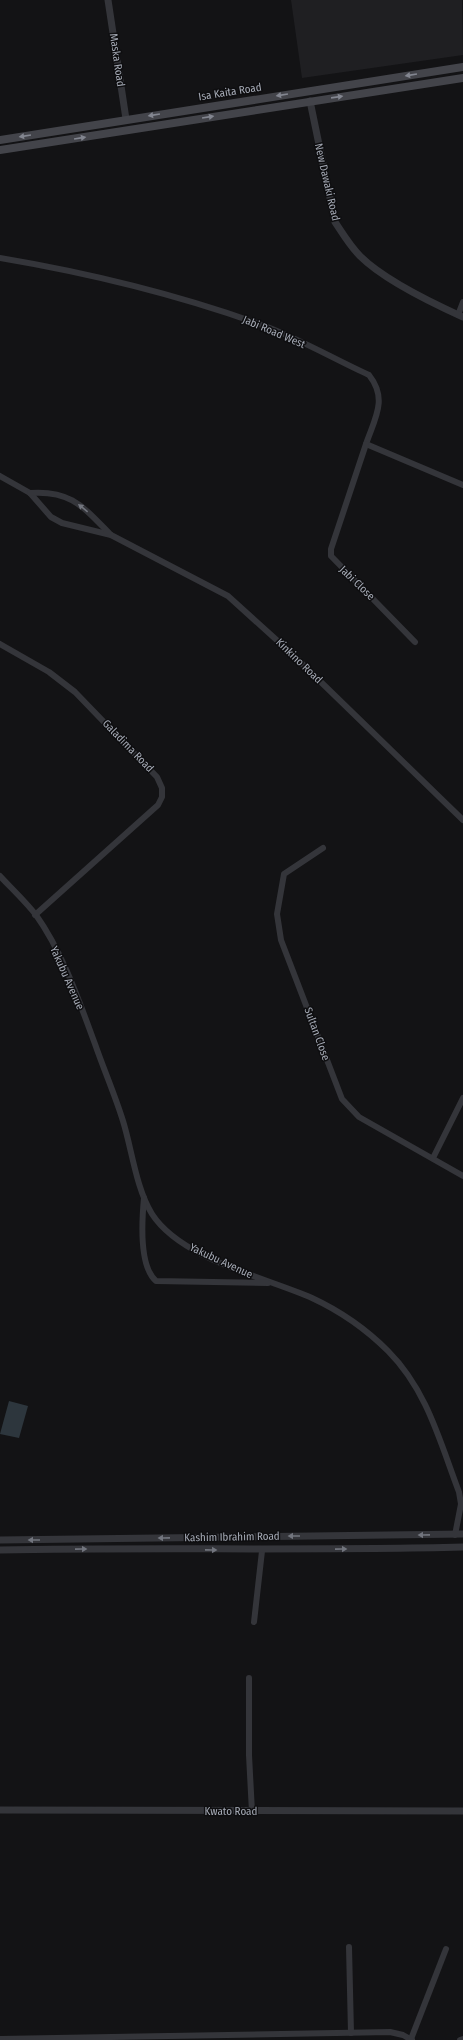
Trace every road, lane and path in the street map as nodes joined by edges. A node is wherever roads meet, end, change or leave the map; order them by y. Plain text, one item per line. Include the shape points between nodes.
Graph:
1 (108, 0) edge
2 (463, 67) edge
3 (429, 72) junction
4 (463, 78) edge
5 (431, 83) junction
6 (310, 101) junction
7 (126, 119) junction
8 (0, 140) edge
9 (0, 150) edge
10 (0, 258) edge
11 (463, 302) edge
12 (461, 316) edge
13 (366, 444) junction
14 (0, 476) edge
15 (463, 485) edge
16 (30, 493) junction
17 (111, 535) junction
18 (415, 642) dead end
19 (0, 644) edge
20 (463, 820) edge
21 (323, 848) dead end
22 (0, 876) edge
23 (36, 915) junction
24 (463, 1098) edge
25 (433, 1158) junction
26 (463, 1176) edge
27 (144, 1196) junction
28 (272, 1284) junction
29 (462, 1505) edge
30 (459, 1535) edge
31 (314, 1536) junction
32 (0, 1540) edge
33 (463, 1547) edge
34 (0, 1550) edge
35 (315, 1550) junction
36 (262, 1551) junction
37 (254, 1622) dead end
38 (249, 1678) dead end
39 (0, 1810) edge
40 (463, 1811) edge
41 (252, 1812) junction
42 (348, 1947) dead end
43 (446, 1949) dead end
44 (351, 2033) junction
45 (271, 2034) junction
46 (140, 2038) edge
47 (161, 2038) edge
48 (0, 2039) edge
49 (411, 2039) edge
50 (463, 2039) edge
51 (275, 2040) edge
52 (460, 2040) edge

1 - 7 street, Maska Road
2 - 3 main road, Isa Kaita Road
3 - 5 main road
3 -> 7 main road, Isa Kaita Road
4 - 5 main road, Isa Kaita Road
6 -> 5 main road, Isa Kaita Road
9 -> 6 main road, Isa Kaita Road
6 - 12 street, New Dawaki Road via 335,222 346,239 361,257 388,277
7 -> 8 main road, Isa Kaita Road
10 - 13 street, Jabi Road West via 110,279 168,294 263,325 369,375 380,397
11 - 12 street
13 - 15 street
13 - 18 street, Jabi Close via 331,549 331,556
14 - 16 street, Kinkino Road
16 - 17 street, Kinkino Road via 51,517 62,523
17 -> 16 street, Kinkino Road via 83,507 67,497 46,492
17 - 20 street, Kinkino Road via 228,596 291,652
19 - 23 street, Galadima Road via 49,672 75,692 149,768 162,788 158,806
21 - 25 street, Sultan Close via 283,877 277,914 281,940 342,1099 359,1117
22 - 23 street, Yakubu Avenue
23 - 27 street, Yakubu Avenue via 59,955 78,997 122,1119
24 - 25 street
25 - 26 street, Sultan Close
27 - 28 street, Yakubu Avenue via 153,1215 178,1240 197,1252
27 - 28 street via 142,1223 146,1262 151,1276 156,1281
28 - 29 street, Yakubu Avenue via 313,1299 363,1328 389,1352 423,1397
29 - 30 street, Yakubu Avenue
30 -> 31 street, Kashim Ibrahim Road
31 -> 32 street, Kashim Ibrahim Road
31 - 35 street
35 -> 33 street, Kashim Ibrahim Road
34 -> 36 street, Kashim Ibrahim Road via 109,1548
35 - 36 street, Kashim Ibrahim Road
36 - 37 street
38 - 41 street
39 - 41 street, Kwato Road
40 - 41 street, Kwato Road
42 - 44 street
43 - 49 street
44 - 45 street
44 - 49 street via 390,2032
45 - 47 street
45 - 51 street
46 - 47 street
46 - 48 street
50 - 52 street

